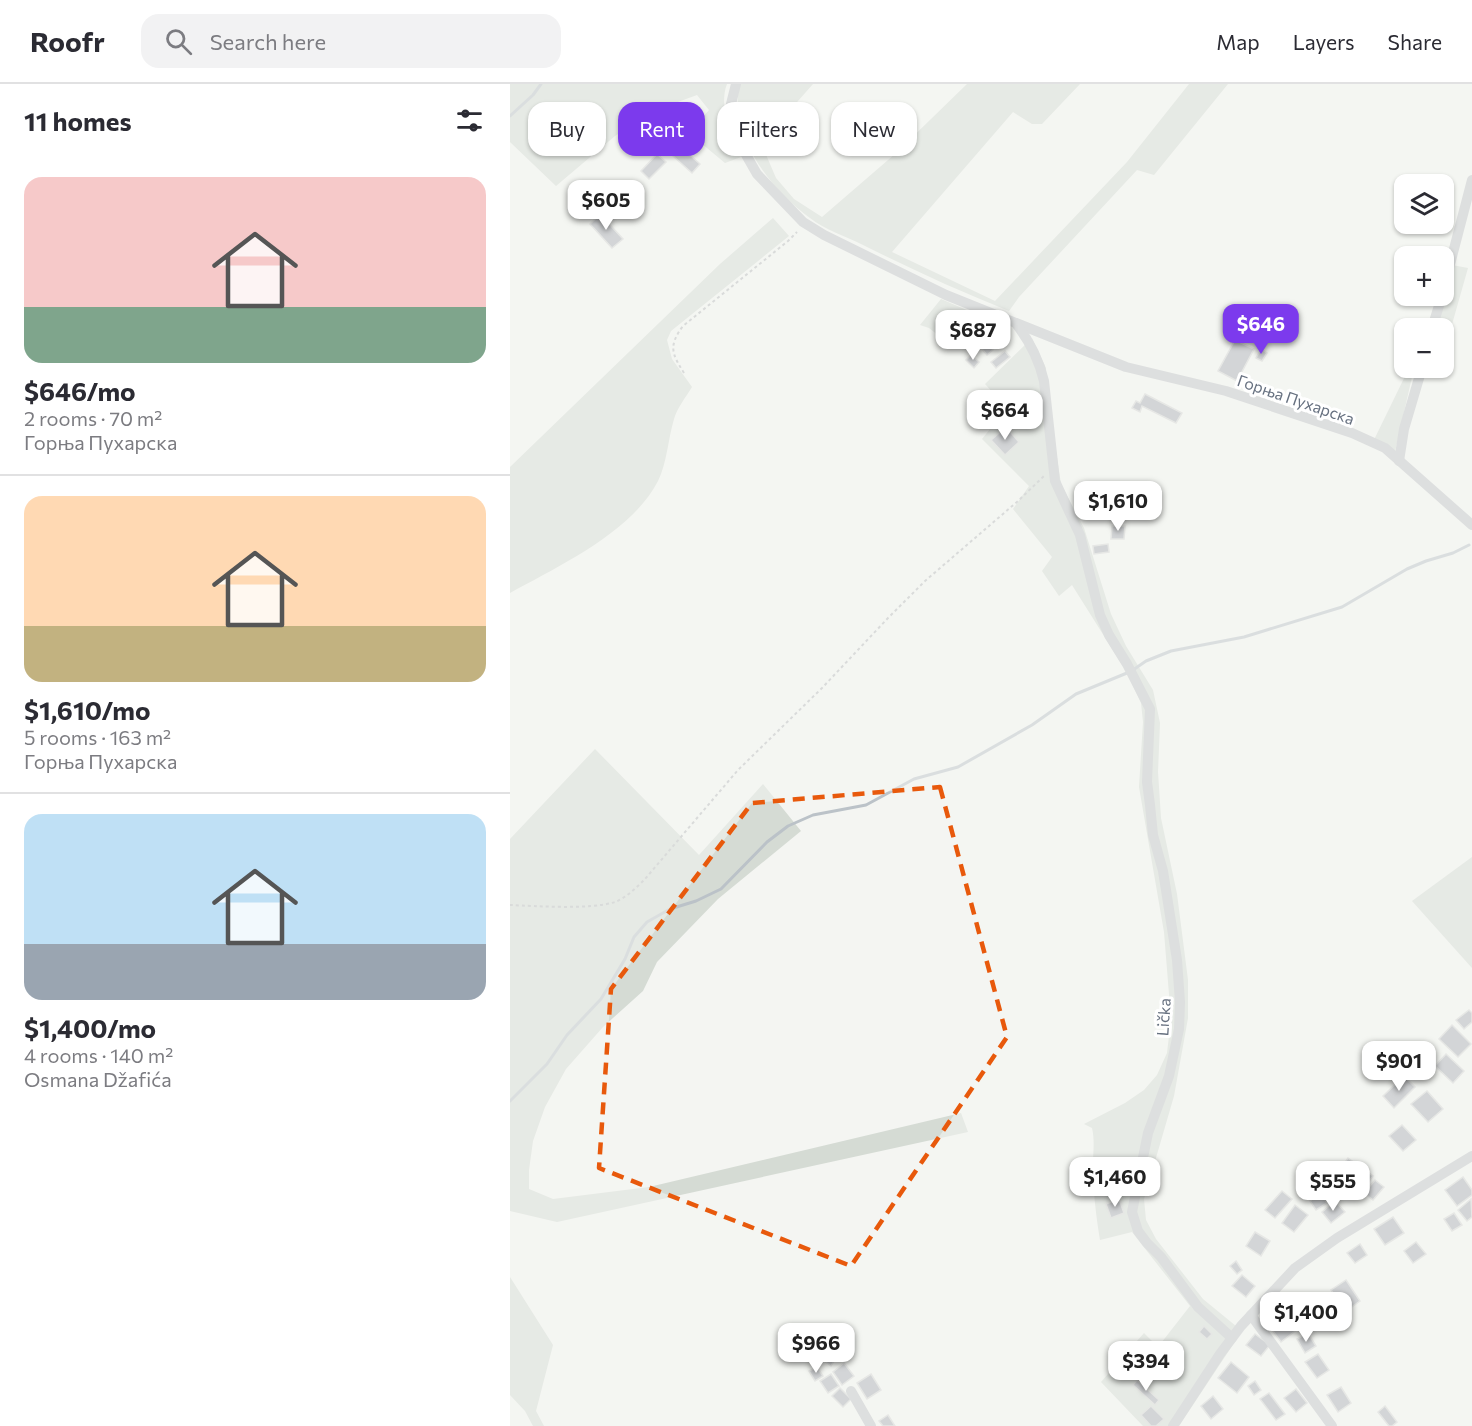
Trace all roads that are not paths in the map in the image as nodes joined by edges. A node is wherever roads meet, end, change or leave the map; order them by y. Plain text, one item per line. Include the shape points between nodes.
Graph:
1 (735, 84) edge
2 (1472, 180) edge
3 (1454, 249) edge
4 (1017, 325) junction
5 (1419, 378) edge
6 (1399, 461) junction
7 (1472, 525) edge
8 (1472, 1156) edge
9 (1251, 1315) junction
10 (1232, 1338) junction
11 (851, 1391) dead end
12 (871, 1426) edge
13 (1173, 1426) edge
14 (1332, 1426) edge

1 - 4 street, Горња Пухарска via 731,104 745,153 757,174 803,222 886,267
2 - 3 street
4 - 6 street, Горња Пухарска via 1126,366 1226,392 1352,433 1385,448
4 - 10 street, Lička via 1035,354 1044,381 1055,481 1080,535 1100,615 1150,709 1147,782 1153,836 1163,871 1177,960 1180,1002 1169,1076 1148,1133 1132,1212 1147,1243 1198,1306
5 - 6 street
6 - 7 street, Горња Пухарска
8 - 9 street via 1317,1251 1295,1268
9 - 10 street
9 - 14 street
10 - 13 street
11 - 12 street

